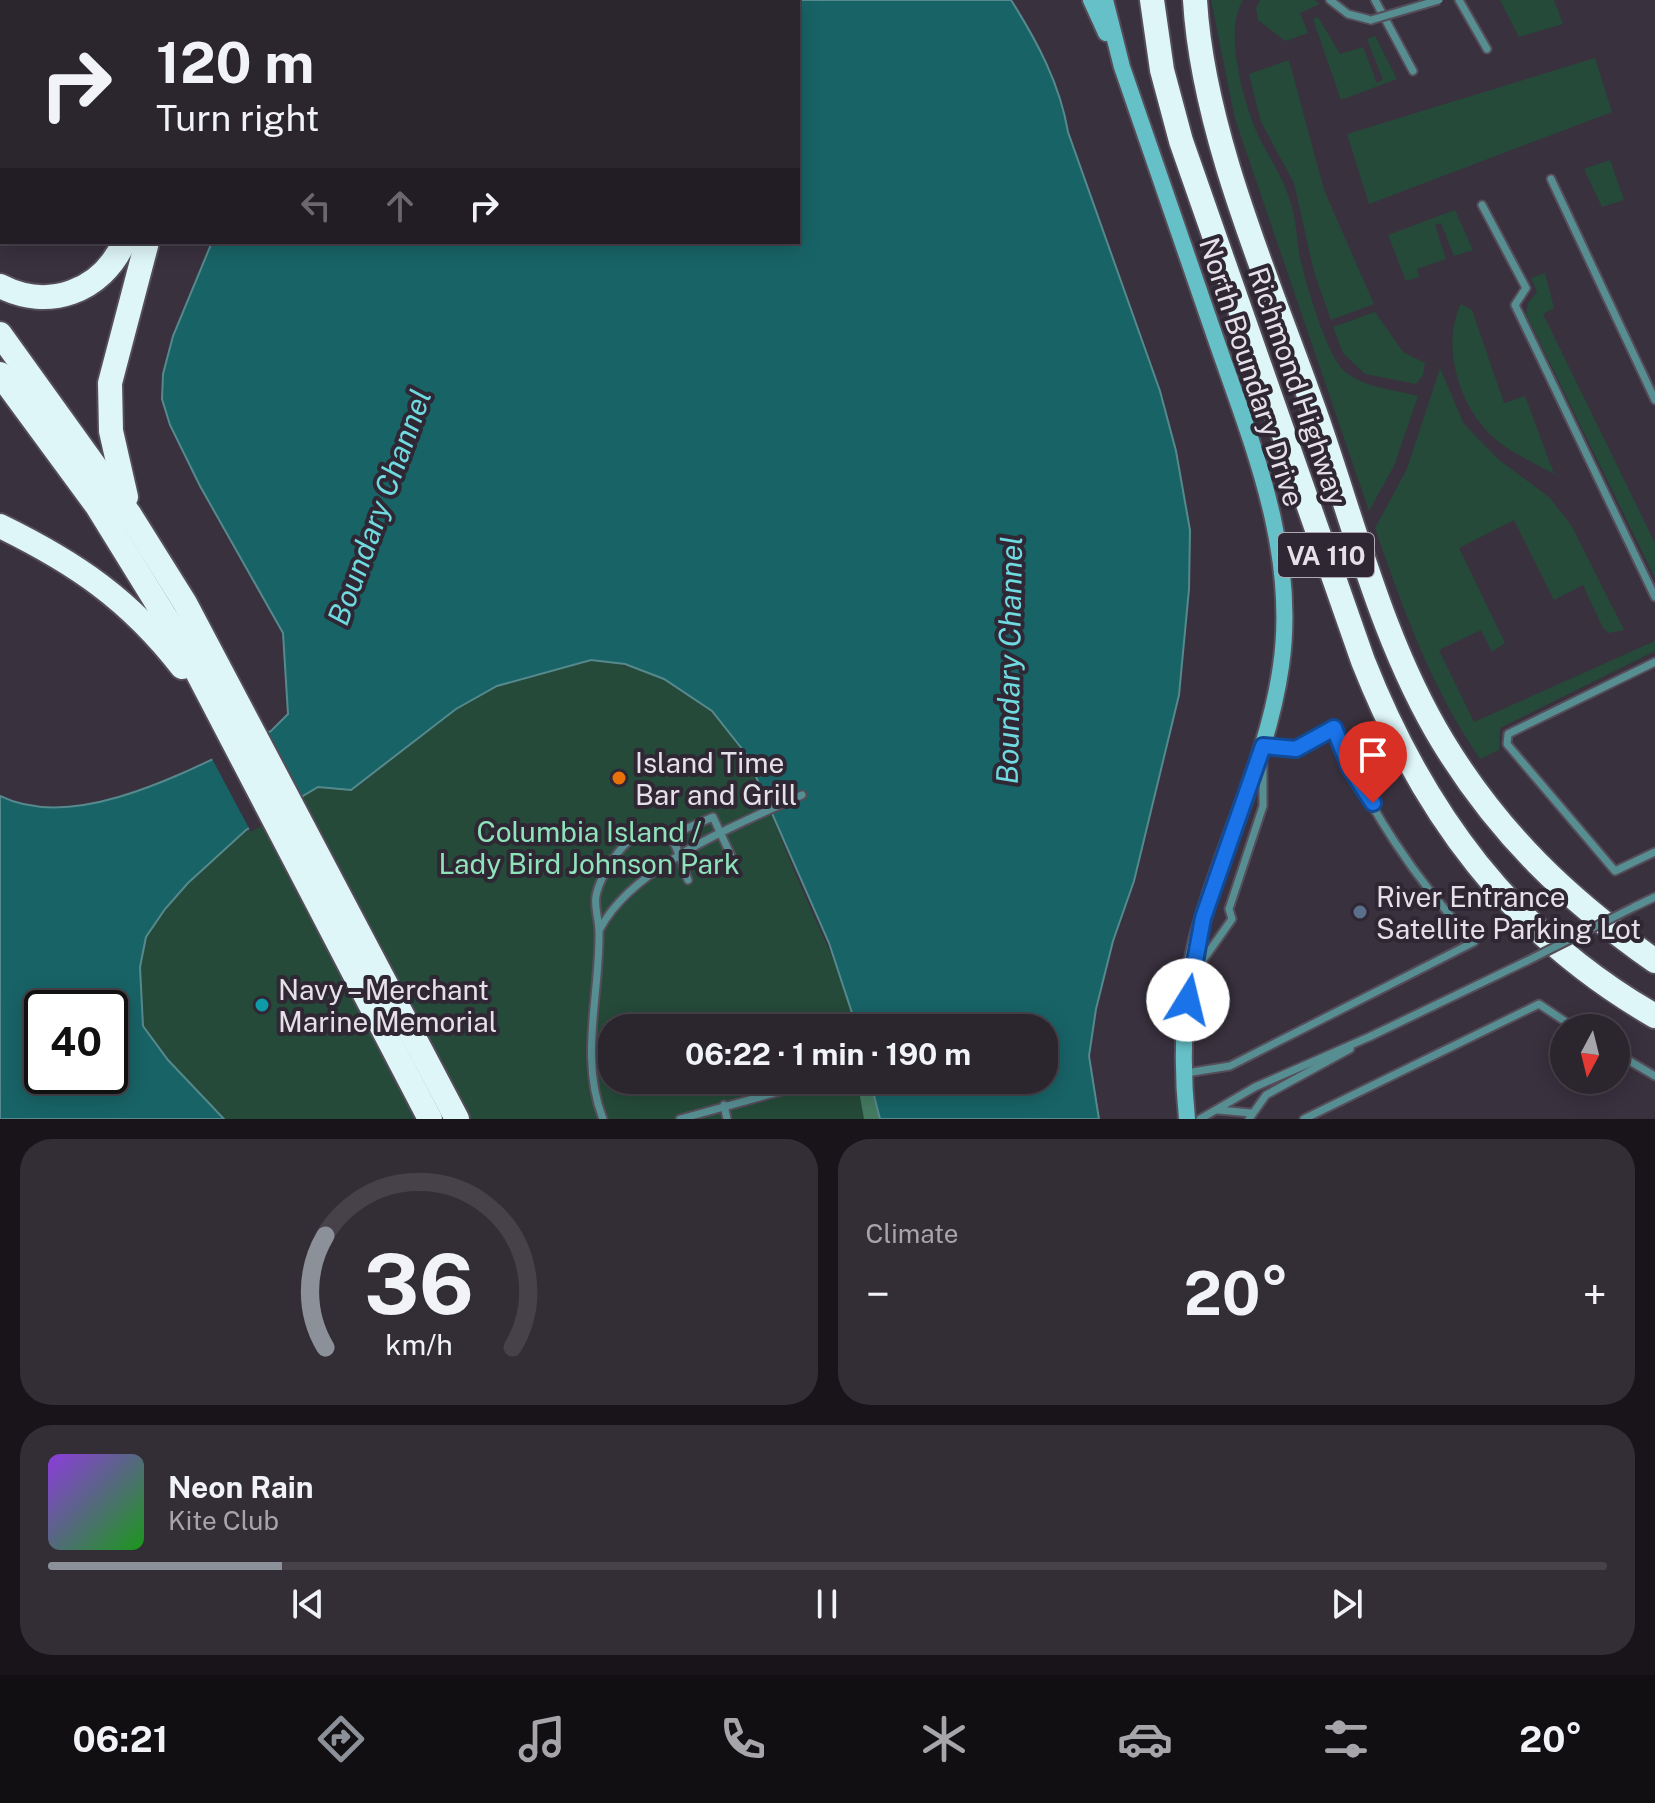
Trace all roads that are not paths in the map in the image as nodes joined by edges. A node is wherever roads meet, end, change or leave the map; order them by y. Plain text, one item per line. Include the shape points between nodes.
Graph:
1 (1091, 0) edge
2 (1105, 0) edge
3 (1152, 0) edge
4 (1195, 0) edge
5 (1330, 0) edge
6 (1375, 0) edge
7 (1439, 0) edge
8 (1459, 0) edge
9 (1487, 49) dead end
10 (1122, 67) junction
11 (1413, 71) dead end
12 (1551, 179) dead end
13 (1482, 205) dead end
14 (123, 244) edge
15 (146, 244) edge
16 (0, 286) edge
17 (0, 334) edge
18 (0, 374) edge
19 (1655, 400) edge
20 (130, 515) junction
21 (0, 526) edge
22 (1655, 597) edge
23 (1655, 662) edge
24 (217, 685) junction
25 (1263, 746) junction
26 (802, 795) dead end
27 (720, 833) junction
28 (669, 836) junction
29 (1655, 852) edge
30 (680, 858) junction
31 (310, 862) junction
32 (734, 862) dead end
33 (688, 880) dead end
34 (1655, 897) edge
35 (599, 931) junction
36 (1620, 936) junction
37 (1655, 954) edge
38 (1655, 961) edge
39 (1192, 976) junction
40 (1554, 1014) edge
41 (1655, 1016) edge
42 (1369, 1037) junction
43 (1630, 1061) edge
44 (1184, 1073) junction
45 (1655, 1076) edge
46 (767, 1094) edge
47 (724, 1105) junction
48 (1212, 1111) junction
49 (1250, 1116) edge
50 (430, 1119) edge
51 (457, 1119) edge
52 (603, 1119) edge
53 (680, 1119) edge
54 (727, 1119) edge
55 (1187, 1119) edge
56 (1200, 1119) edge
57 (1304, 1119) edge

1 - 10 street, North Boundary Drive
2 - 10 street, North Boundary Drive
3 - 41 highway, Richmond Highway / VA 110 via 1162,70 1181,141 1363,661 1393,732 1441,818 1484,875 1587,972
4 - 36 highway, Richmond Highway / VA 110 via 1207,87 1238,194 1418,693 1466,777 1518,845 1568,896
5 - 7 lane, bridge via 1348,14 1371,20
6 - 11 lane
8 - 9 lane
10 - 25 street, North Boundary Drive via 1275,523 1284,637
12 - 19 lane
13 - 22 lane via 1526,288 1515,305
14 - 16 highway via 108,269 70,294 29,297
15 - 20 highway via 116,351 109,399
17 - 20 highway
18 - 24 highway
20 - 24 highway
21 - 24 highway via 76,566 150,629 190,678
23 - 29 lane via 1508,734 1507,744 1615,871
24 - 31 highway
25 - 39 street, North Boundary Drive via 1208,900
25 - 39 lane via 1263,806 1229,909 1232,919
25 - 44 lane via 1296,749 1334,728 1350,768 1417,876 1474,942 1230,1066
26 - 27 lane
27 - 28 lane via 713,817
27 - 30 lane
27 - 32 lane
28 - 30 lane
28 - 35 lane via 645,830 621,848 595,899
30 - 33 lane
30 - 35 lane via 622,895
31 - 50 highway
31 - 51 highway
34 - 42 lane, bridge
35 - 52 lane via 591,1067
36 - 37 highway
36 - 38 highway, Richmond Highway / VA 110
39 - 44 street, North Boundary Drive
40 - 57 lane via 1539,1004
42 - 48 lane
42 - 49 lane via 1266,1095
43 - 45 lane
44 - 55 street, North Boundary Drive
46 - 47 lane
47 - 53 lane
47 - 54 lane
48 - 49 lane via 1226,1108
48 - 56 lane

